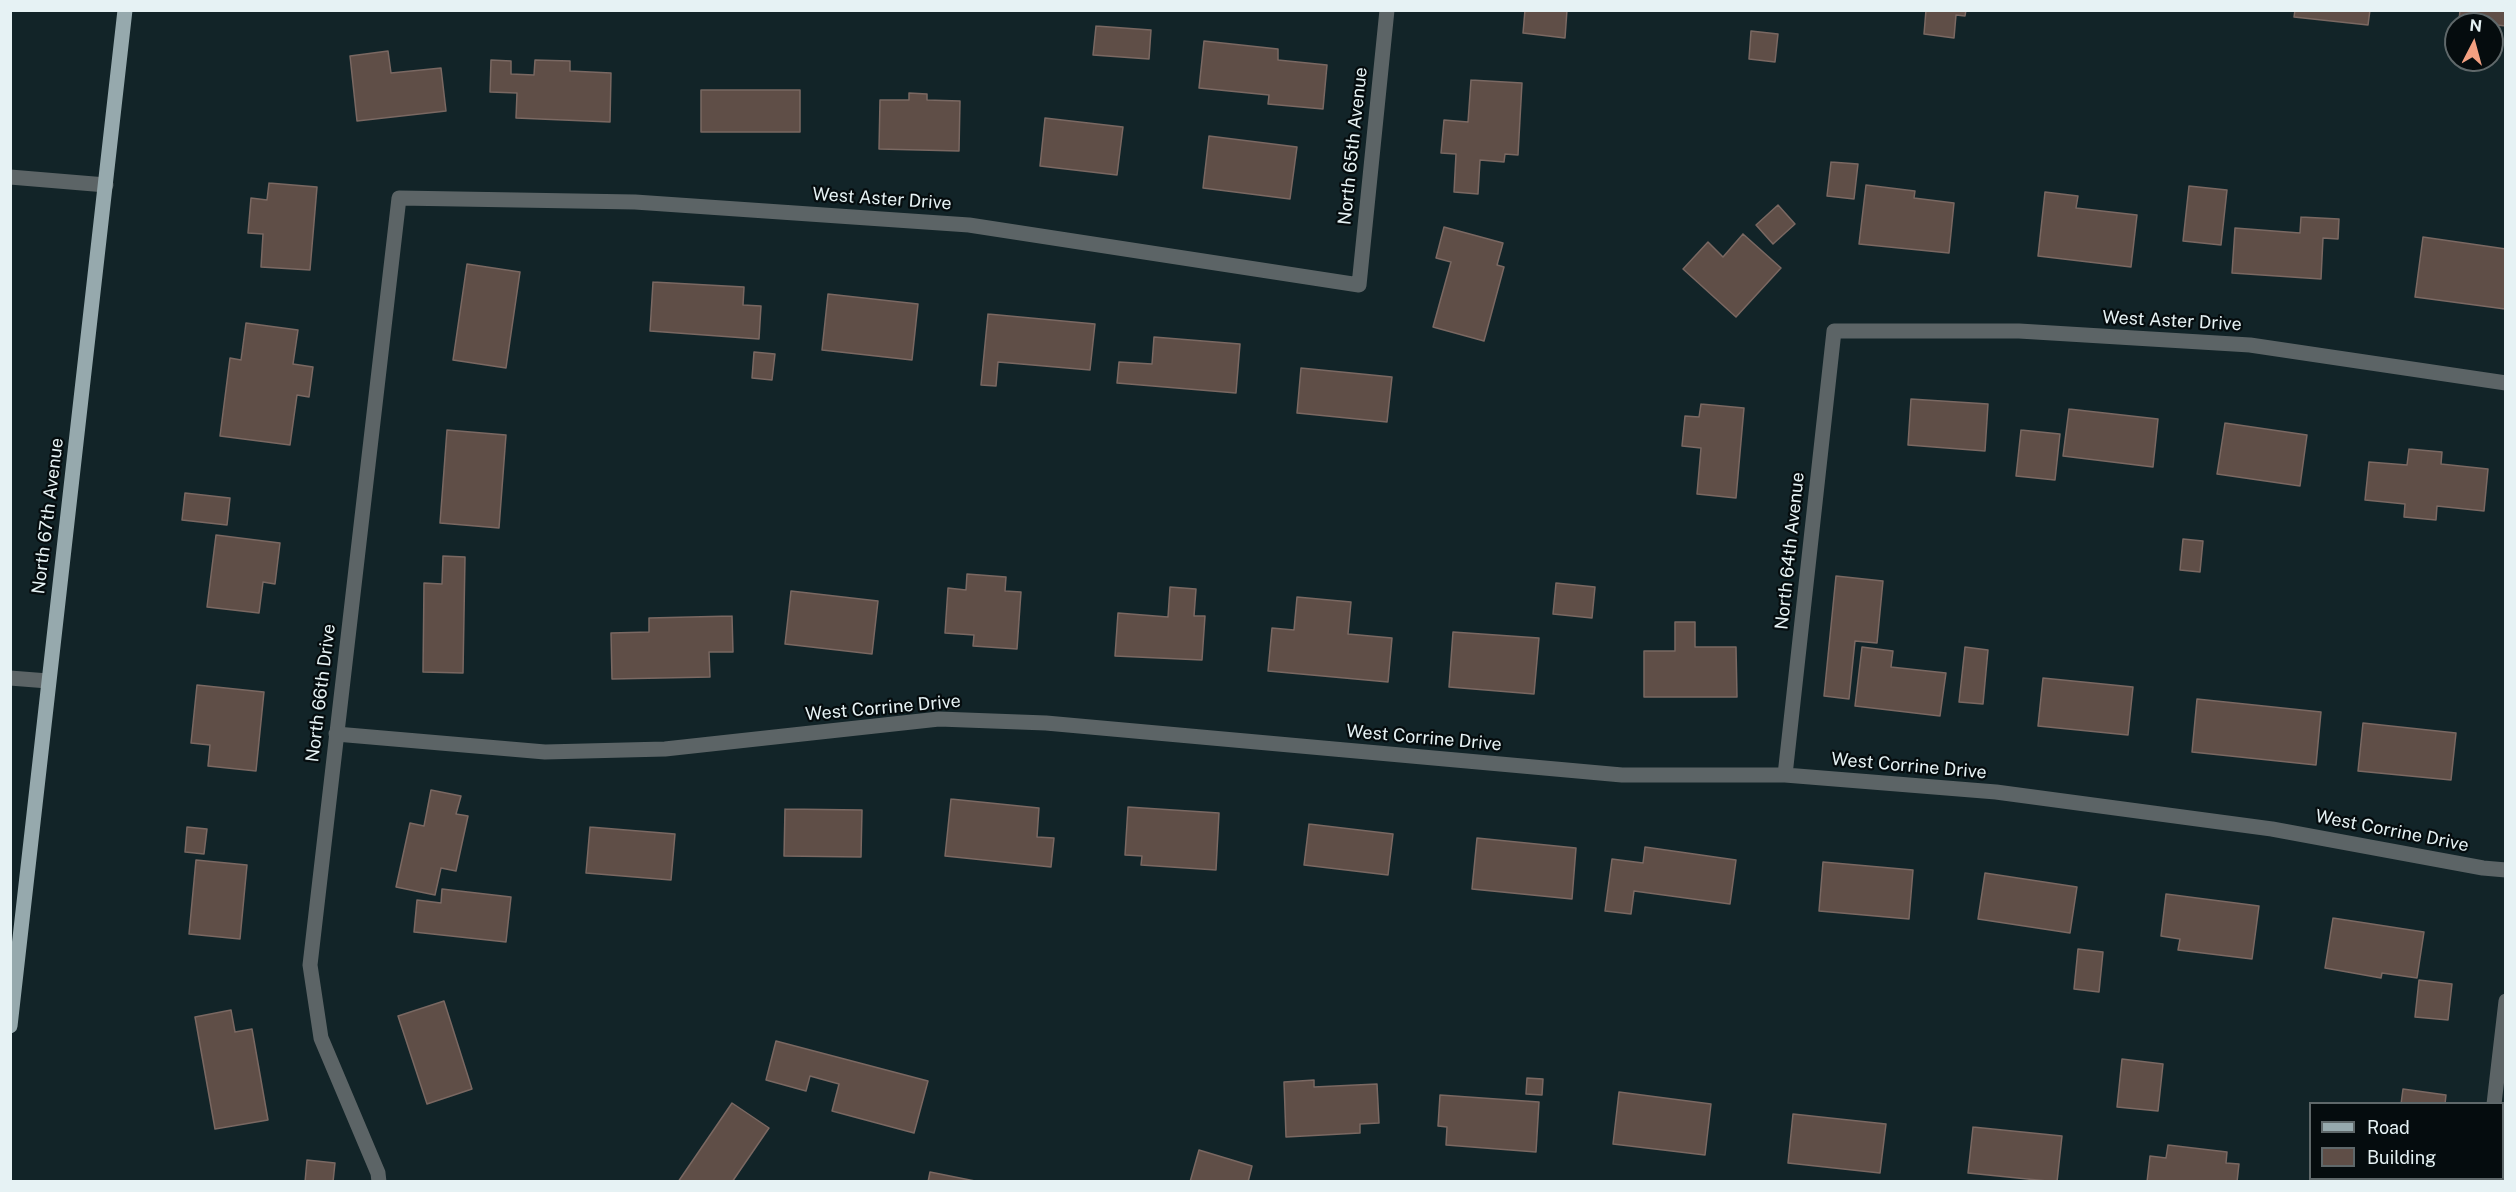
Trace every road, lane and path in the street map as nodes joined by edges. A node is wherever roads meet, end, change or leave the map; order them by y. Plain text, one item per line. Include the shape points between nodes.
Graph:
1 (125, 10) edge
2 (1387, 10) edge
3 (10, 177) edge
4 (106, 184) junction
5 (399, 198) joint
6 (1359, 285) joint
7 (1834, 331) joint
8 (2505, 383) edge
9 (10, 678) edge
10 (48, 681) junction
11 (336, 734) junction
12 (1785, 775) junction
13 (2505, 870) edge
14 (2505, 1001) edge
15 (10, 1026) edge
16 (2494, 1102) edge
17 (379, 1182) edge

1 - 4 main road, North 67th Avenue
2 - 6 street, North 65th Avenue
3 - 4 street
4 - 10 main road, North 67th Avenue
5 - 6 street, West Aster Drive via 635,202 969,225
5 - 11 street, North 66th Drive
7 - 8 street, West Aster Drive via 2019,331 2250,345
7 - 12 street, North 64th Avenue
9 - 10 street
10 - 15 main road, North 67th Avenue
11 - 12 street, West Corrine Drive via 557,752 665,749 939,719 1046,723 1622,775
11 - 17 street, North 66th Drive via 310,965 321,1038
12 - 13 street, West Corrine Drive via 2019,795 2272,829
14 - 16 street

